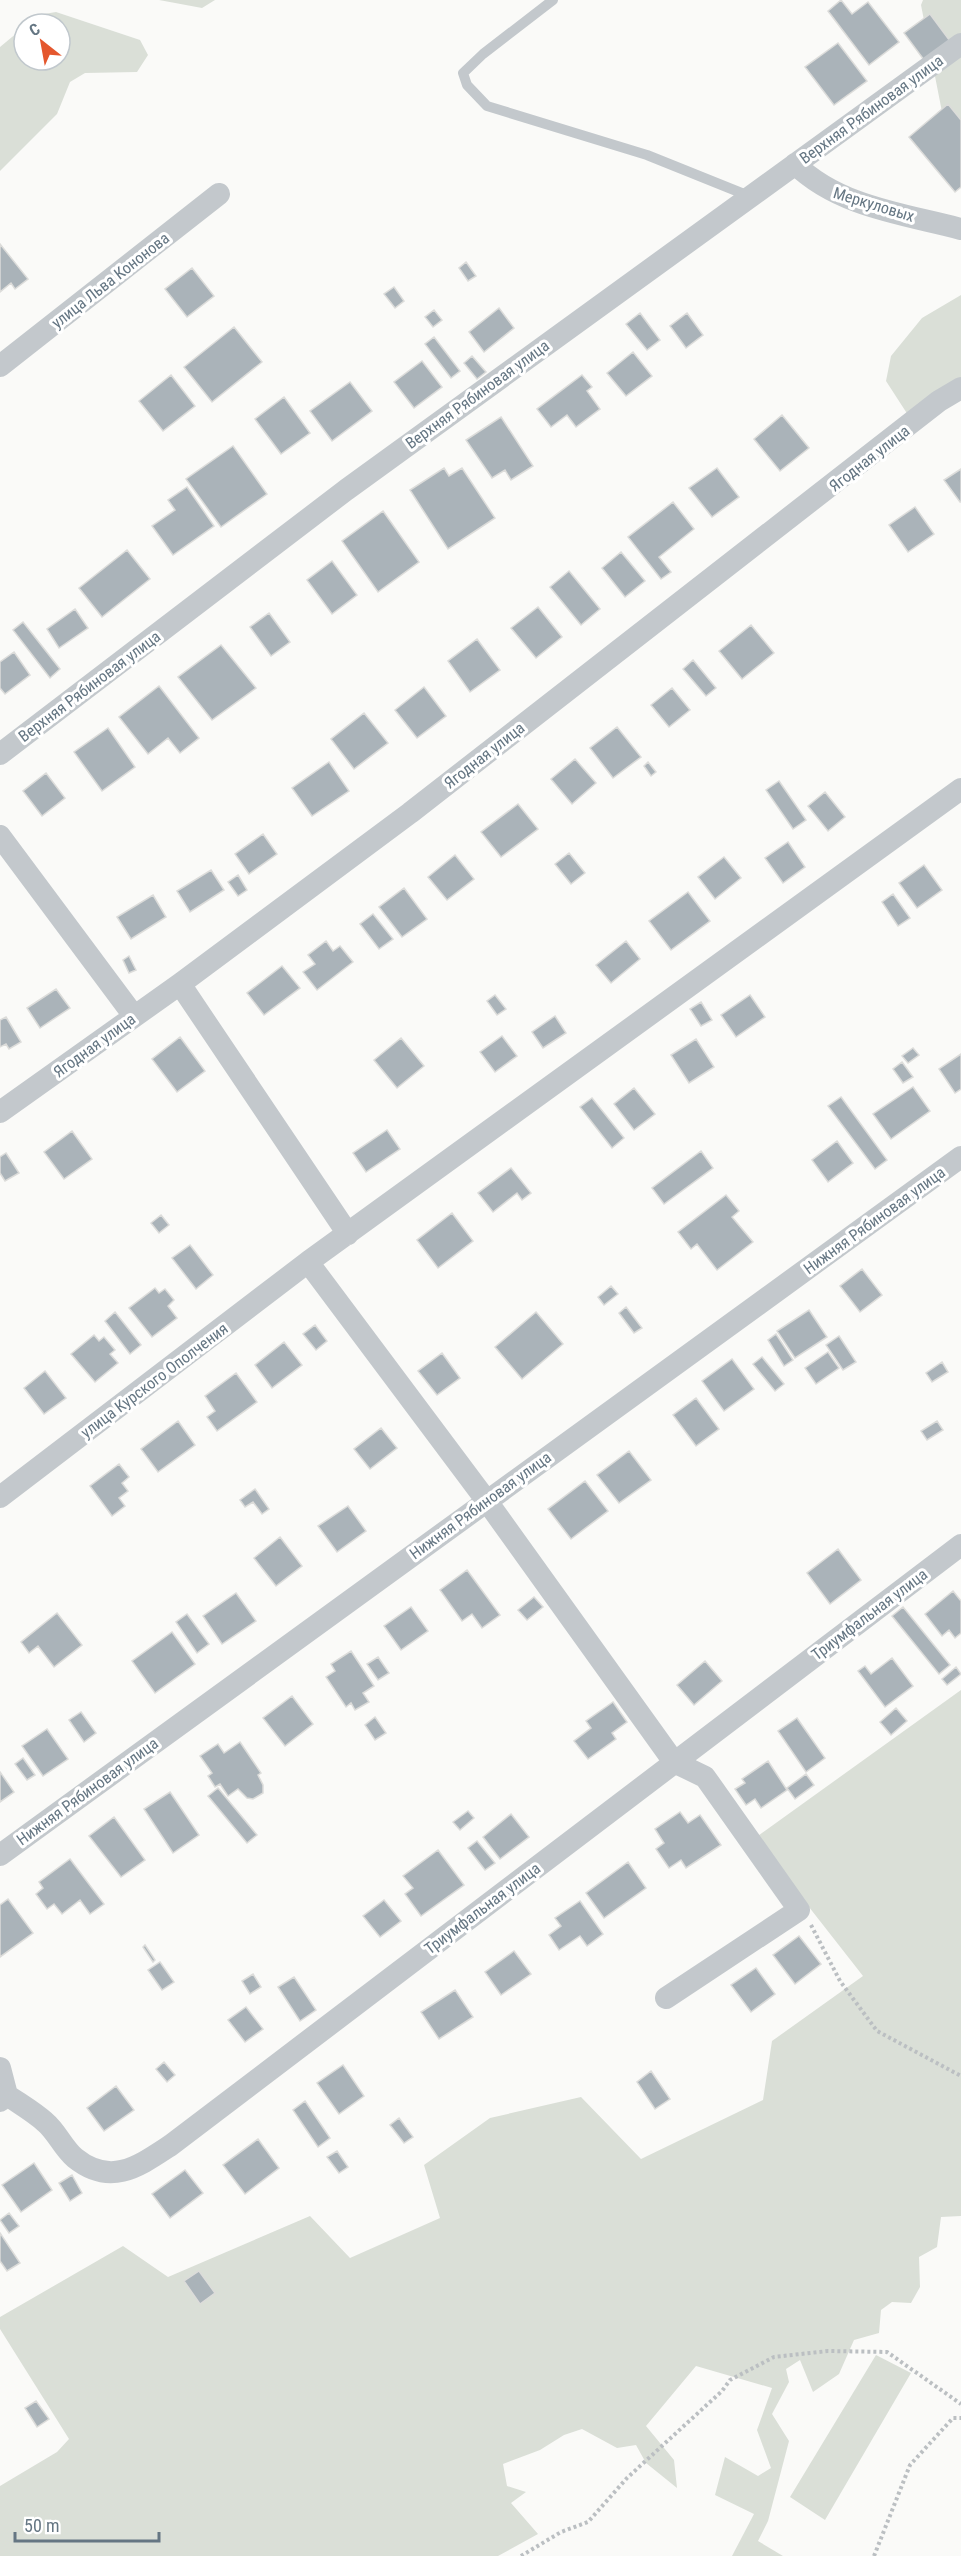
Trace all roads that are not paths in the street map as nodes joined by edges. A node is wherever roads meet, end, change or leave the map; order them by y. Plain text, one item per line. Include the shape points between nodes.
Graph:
1 (552, 0) edge
2 (961, 44) edge
3 (795, 164) junction
4 (219, 194) dead end
5 (750, 196) junction
6 (961, 229) edge
7 (0, 366) edge
8 (961, 388) edge
9 (0, 754) edge
10 (961, 789) edge
11 (0, 836) edge
12 (180, 984) junction
13 (134, 1016) junction
14 (0, 1112) edge
15 (961, 1157) edge
16 (348, 1234) junction
17 (308, 1262) junction
18 (0, 1497) edge
19 (486, 1500) junction
20 (961, 1545) edge
21 (674, 1762) junction
22 (0, 1854) edge
23 (666, 1998) dead end
24 (0, 2068) edge
25 (4, 2098) edge

1 - 5 lane via 464,73 467,85 487,106 647,155
2 - 3 street, Верхняя Рябиновая улица
3 - 5 street, Верхняя Рябиновая улица
3 - 6 street, Меркуловых via 818,185 844,198
4 - 7 street, улица Льва Кононова
5 - 9 street, Верхняя Рябиновая улица via 346,490
8 - 12 street, Ягодная улица via 939,401 419,806
10 - 16 street, улица Курского Ополчения
11 - 13 street
12 - 13 street, Ягодная улица
12 - 16 street
13 - 14 street, Ягодная улица
15 - 19 street, Нижняя Рябиновая улица
16 - 17 street, улица Курского Ополчения
17 - 18 street, улица Курского Ополчения
17 - 19 street
19 - 21 street
19 - 22 street, Нижняя Рябиновая улица
20 - 21 street, Триумфальная улица
21 - 23 street via 705,1778 799,1910
21 - 25 street, Триумфальная улица via 143,2163 118,2172 100,2173 74,2157 46,2123
24 - 25 street

